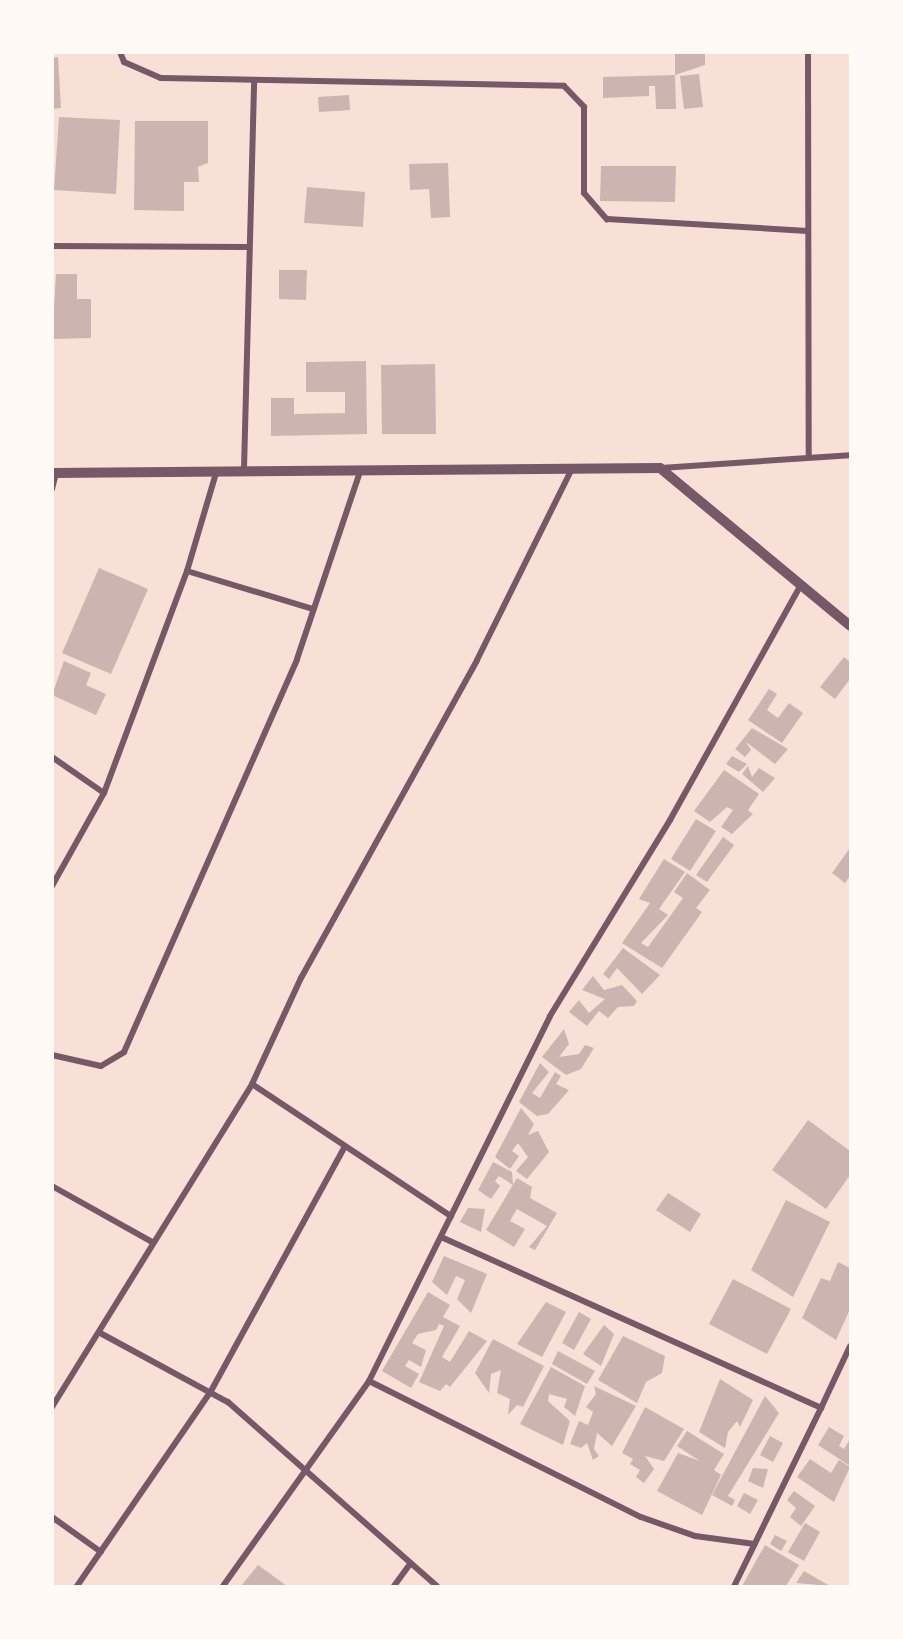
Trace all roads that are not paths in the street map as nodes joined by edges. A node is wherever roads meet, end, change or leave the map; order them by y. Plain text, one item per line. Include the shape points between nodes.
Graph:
1 (120, 52) edge
2 (808, 52) edge
3 (254, 80) junction
4 (808, 231) junction
5 (52, 246) edge
6 (248, 247) junction
7 (809, 454) junction
8 (850, 455) edge
9 (573, 466) junction
10 (361, 468) junction
11 (660, 468) junction
12 (244, 469) junction
13 (217, 470) junction
14 (55, 473) edge
15 (52, 489) edge
16 (187, 571) junction
17 (801, 585) junction
18 (313, 609) junction
19 (850, 626) edge
20 (52, 757) edge
21 (104, 793) junction
22 (52, 886) edge
23 (52, 1055) edge
24 (252, 1084) junction
25 (344, 1148) junction
26 (52, 1186) edge
27 (451, 1216) junction
28 (441, 1237) junction
29 (152, 1242) junction
30 (102, 1334) junction
31 (850, 1346) edge
32 (369, 1381) junction
33 (211, 1391) junction
34 (52, 1407) edge
35 (821, 1408) junction
36 (307, 1472) junction
37 (52, 1517) edge
38 (754, 1544) junction
39 (101, 1552) junction
40 (409, 1565) junction
41 (77, 1587) edge
42 (223, 1587) edge
43 (394, 1587) edge
44 (437, 1587) edge
45 (734, 1587) edge

1 - 3 street via 124,62 161,78
2 - 4 street
3 - 4 street via 564,87 584,107 584,193 607,219
3 - 6 street
4 - 7 street
5 - 6 street
6 - 12 street
7 - 8 street
7 - 11 street
9 - 10 street
9 - 11 street
9 - 24 street via 477,660 301,978
10 - 12 street
10 - 18 street
11 - 17 street
12 - 13 street
13 - 14 street
13 - 16 street
14 - 15 street
16 - 18 street
16 - 21 street
17 - 19 street
17 - 27 street via 670,820 550,1016
18 - 23 street via 297,659 124,1052 101,1066
20 - 21 street
21 - 22 street
24 - 25 street
24 - 29 street
25 - 27 street
25 - 33 street
26 - 29 street
27 - 28 street
28 - 32 street
28 - 35 street
29 - 30 street
30 - 33 street
30 - 34 street
31 - 35 street
32 - 36 street
32 - 38 street via 641,1517 695,1536
33 - 36 street
33 - 39 street
35 - 38 street
36 - 40 street
36 - 42 street
37 - 39 street
38 - 45 street
39 - 41 street
40 - 43 street
40 - 44 street

